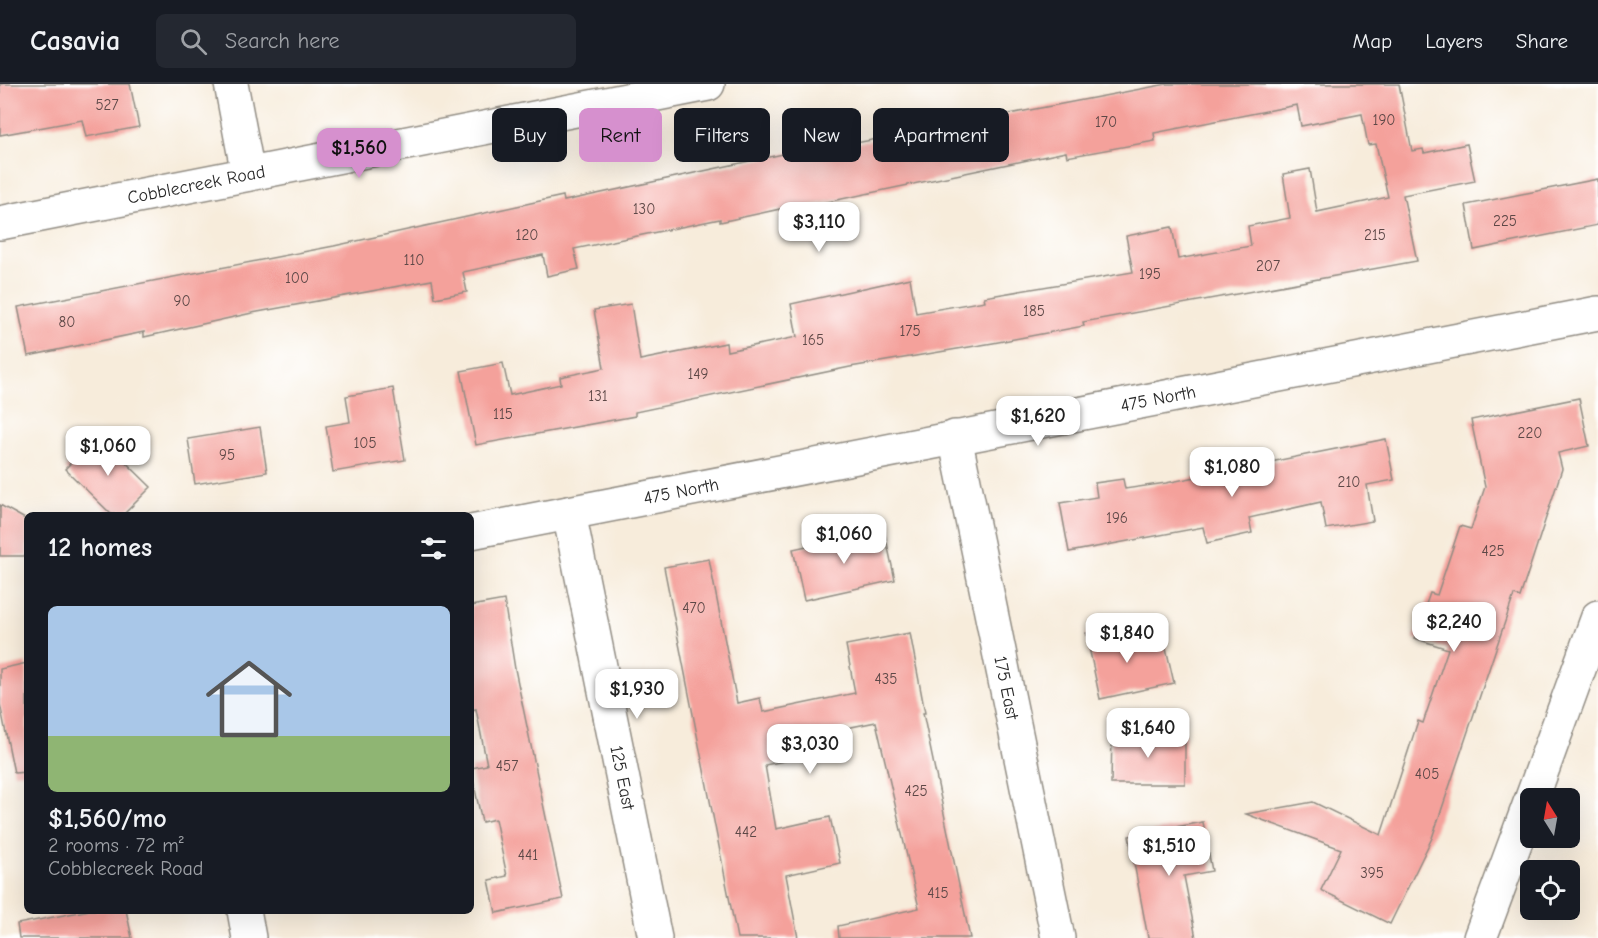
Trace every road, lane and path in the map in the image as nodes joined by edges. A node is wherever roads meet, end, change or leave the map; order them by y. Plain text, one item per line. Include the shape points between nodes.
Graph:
1 (231, 84) edge
2 (708, 84) edge
3 (248, 174) junction
4 (0, 223) edge
5 (1598, 313) edge
6 (955, 437) junction
7 (569, 513) junction
8 (474, 531) edge
9 (1598, 617) edge
10 (1536, 788) edge
11 (1520, 830) edge
12 (245, 914) edge
13 (249, 938) edge
14 (655, 938) edge
15 (1058, 938) edge
16 (1480, 938) edge

1 - 3 street
2 - 3 street, Cobblecreek Road
3 - 4 street, Cobblecreek Road
5 - 6 street, 475 North
6 - 7 street, 475 North
6 - 15 street, 175 East
7 - 8 street, 475 North
7 - 14 street, 125 East
9 - 10 street
11 - 16 street
12 - 13 street

